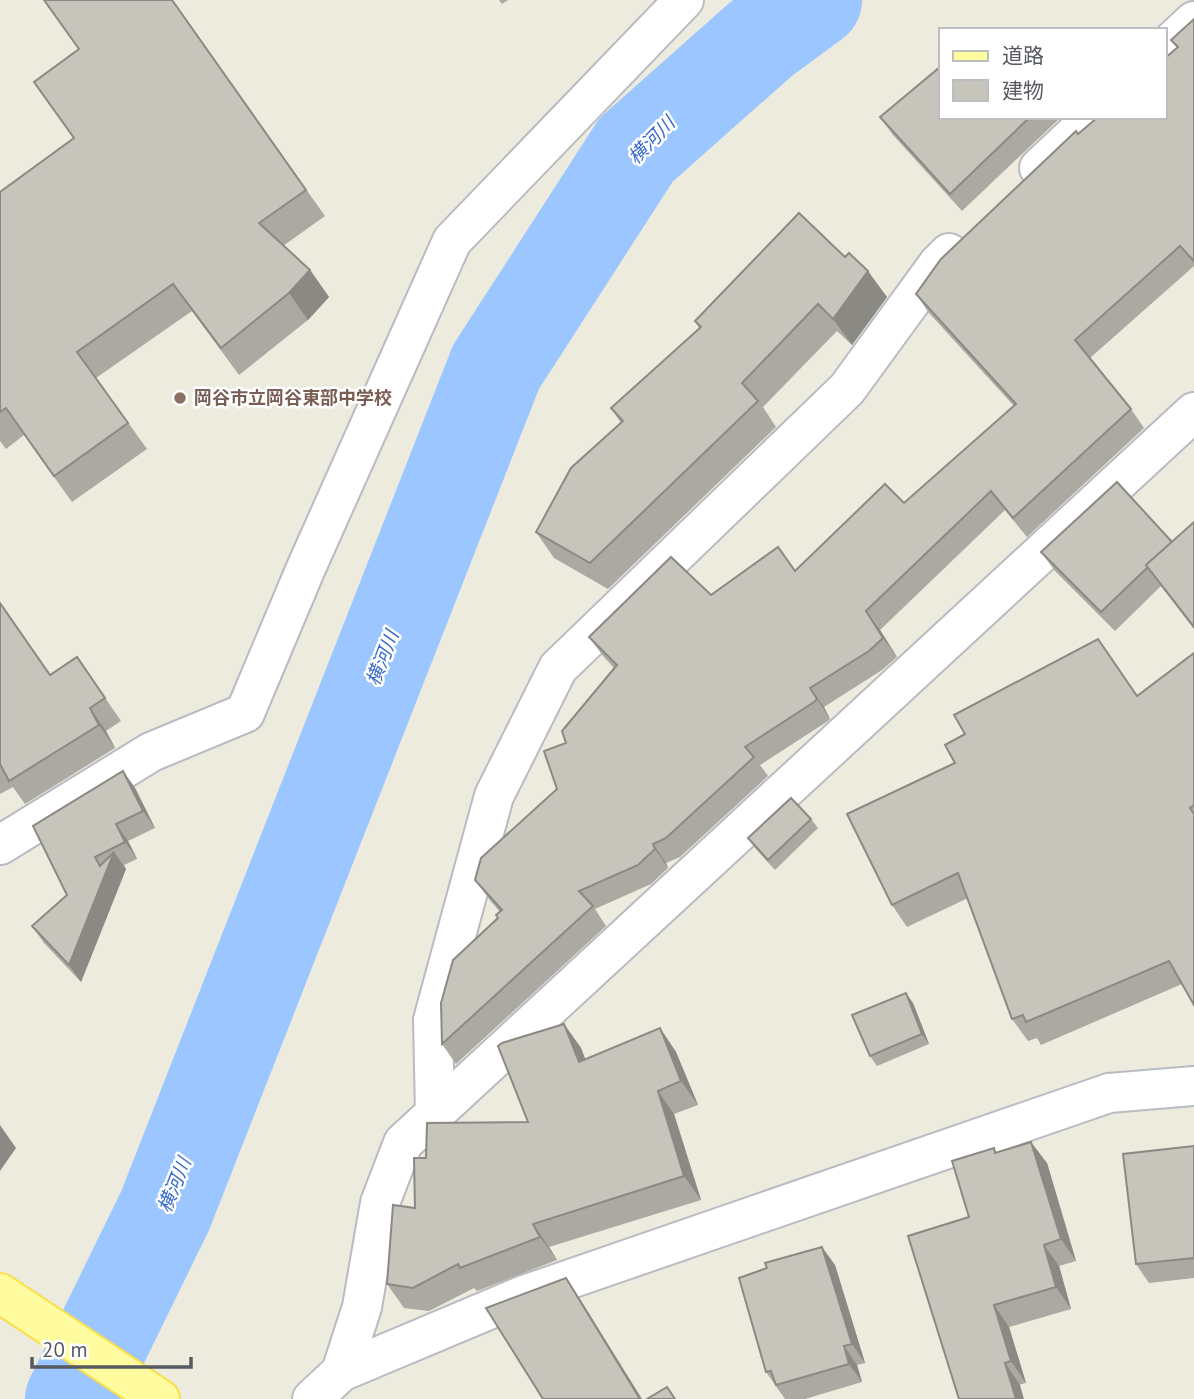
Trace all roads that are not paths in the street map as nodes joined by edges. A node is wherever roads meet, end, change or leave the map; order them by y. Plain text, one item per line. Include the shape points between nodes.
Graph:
1 (684, 0) edge
2 (1194, 21) edge
3 (1166, 47) edge
4 (1091, 119) edge
5 (1015, 190) edge
6 (976, 227) edge
7 (1189, 426) edge
8 (0, 845) edge
9 (1194, 1086) edge
10 (435, 1114) junction
11 (0, 1293) edge
12 (341, 1372) junction
13 (160, 1399) edge
14 (312, 1399) edge

1 - 8 street via 452,241 246,713 151,752
2 - 3 street
4 - 5 street
6 - 10 street via 938,264 847,389 558,668 490,809 433,1020
7 - 10 street
9 - 12 street via 1108,1093 524,1295
10 - 12 street via 403,1143 380,1203 362,1307
11 - 13 main road
12 - 14 street

